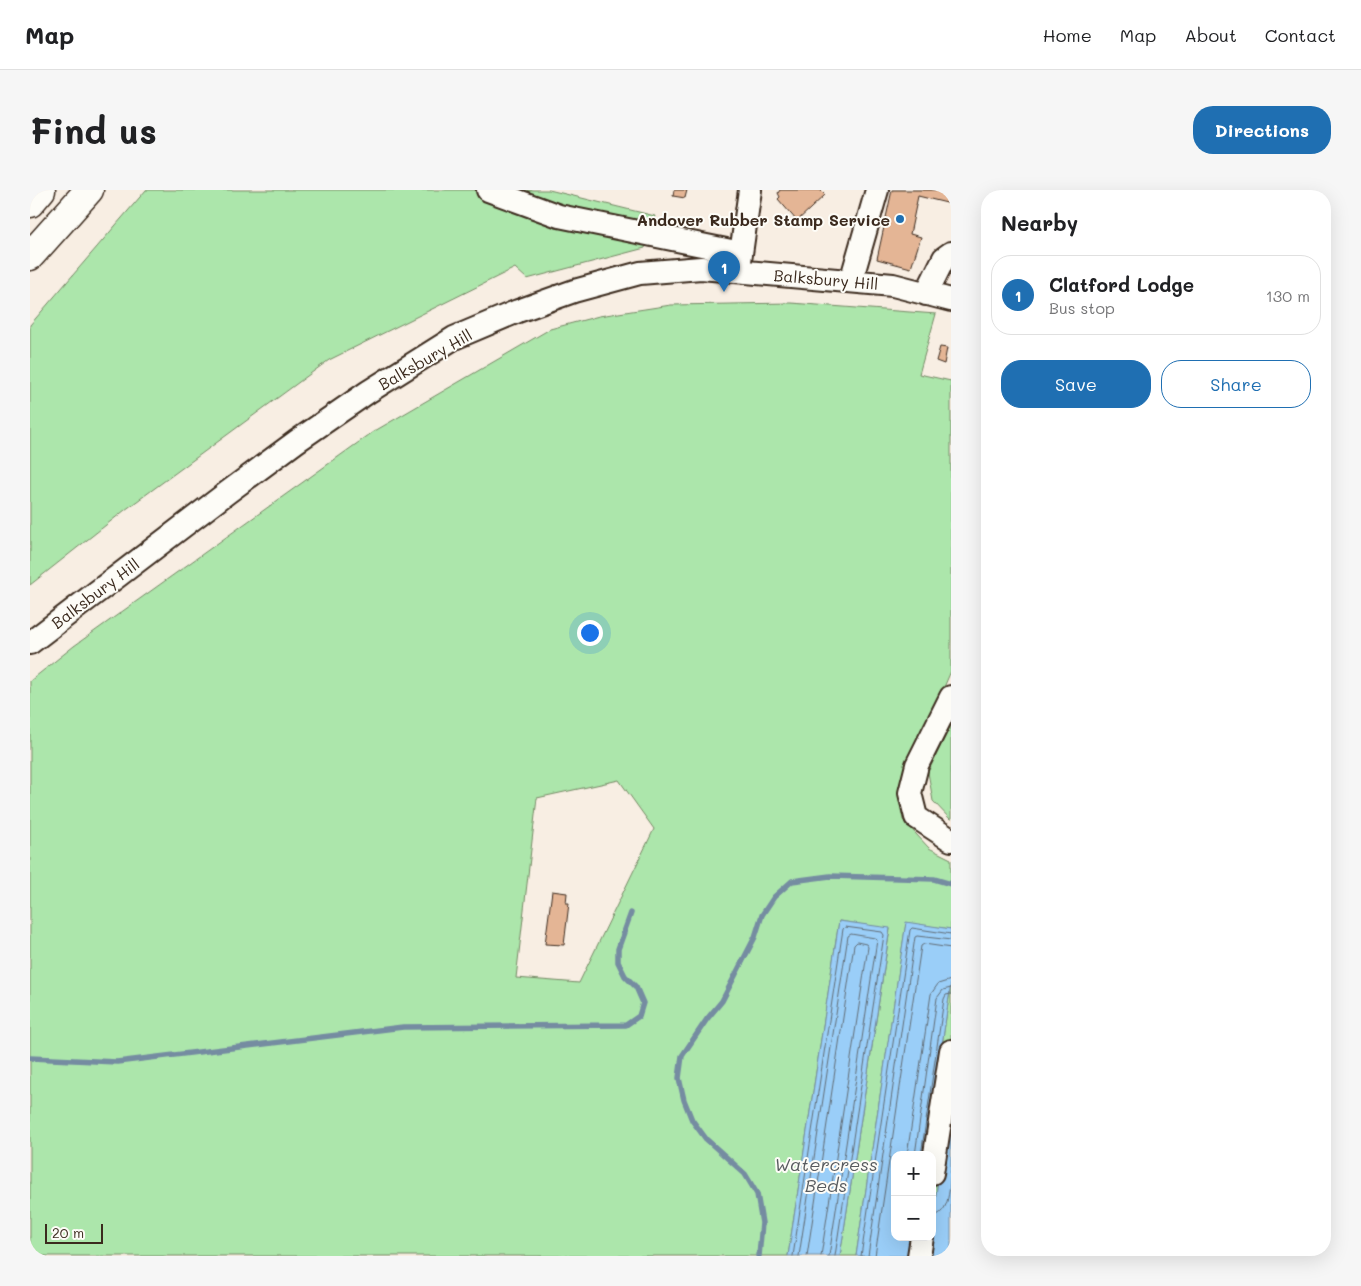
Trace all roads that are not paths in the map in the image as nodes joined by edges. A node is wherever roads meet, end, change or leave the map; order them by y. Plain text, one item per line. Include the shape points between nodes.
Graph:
1 (41, 190) edge
2 (89, 190) edge
3 (488, 190) edge
4 (750, 190) edge
5 (877, 190) edge
6 (30, 203) edge
7 (951, 253) edge
8 (30, 256) edge
9 (740, 262) junction
10 (851, 282) junction
11 (926, 294) junction
12 (951, 300) edge
13 (30, 643) edge
14 (951, 697) edge
15 (951, 840) edge
16 (951, 1052) edge
17 (935, 1151) edge
18 (921, 1241) edge
19 (919, 1256) edge

1 - 6 highway
2 - 8 highway
3 - 9 street via 559,216
4 - 9 street
5 - 10 street
7 - 11 street via 944,258
9 - 10 street, Balksbury Hill
9 - 13 street, Balksbury Hill via 640,273 574,291 454,338 297,441
10 - 11 street, Balksbury Hill via 893,285
11 - 12 street, Balksbury Hill
14 - 15 street via 917,765 910,793 916,817
16 - 17 street
18 - 19 street

